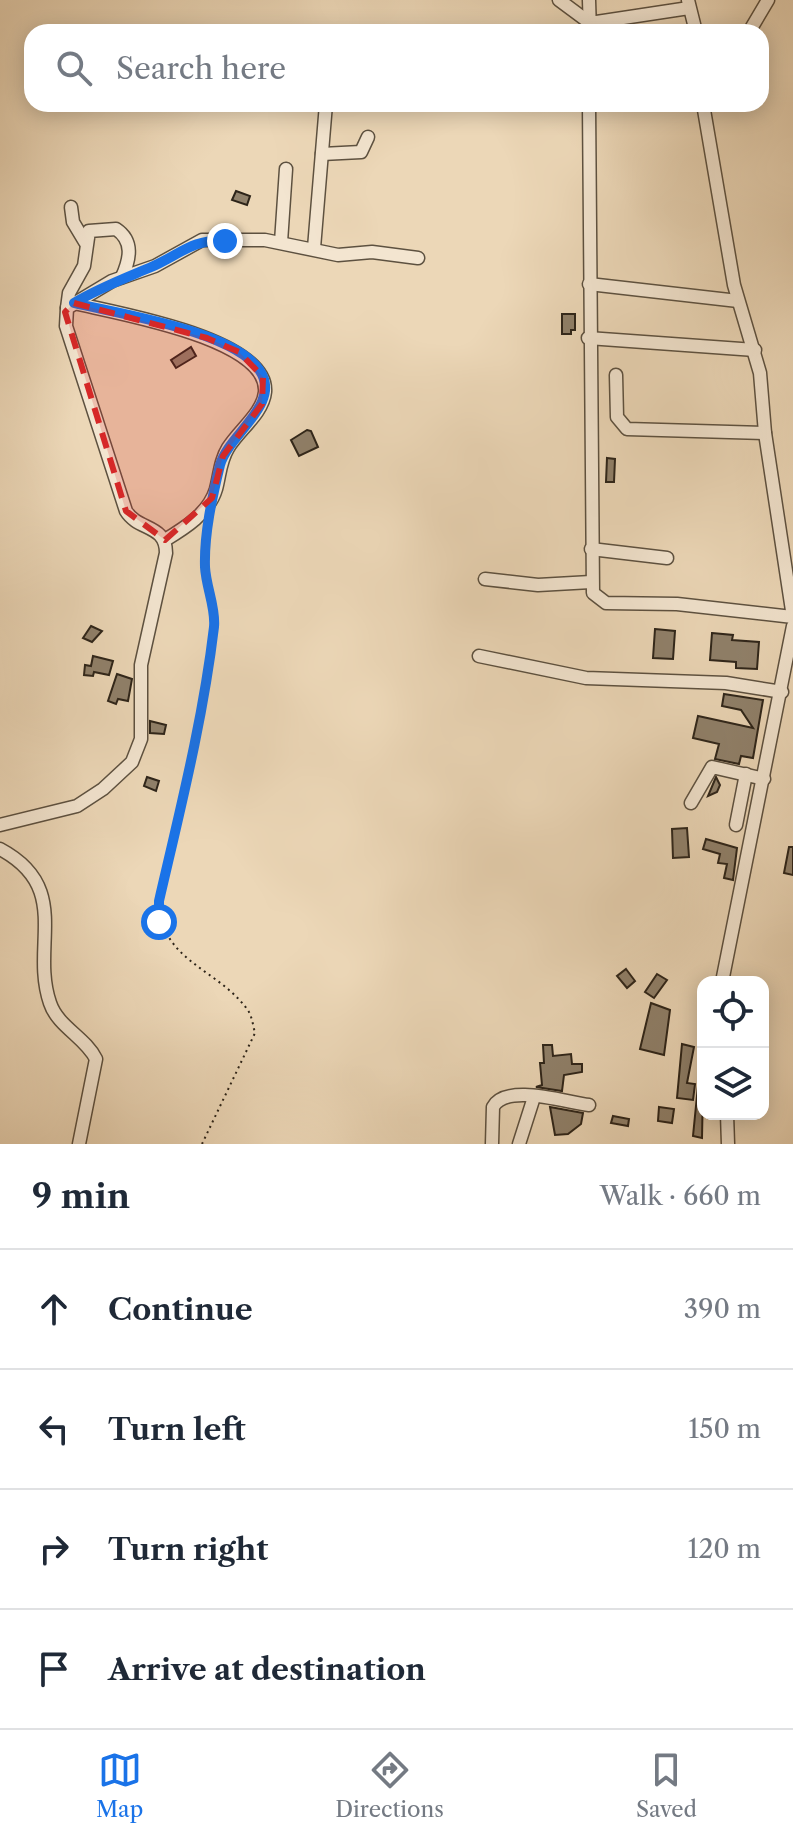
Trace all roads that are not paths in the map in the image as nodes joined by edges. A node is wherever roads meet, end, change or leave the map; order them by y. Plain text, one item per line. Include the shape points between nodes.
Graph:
1 (559, 0) edge
2 (589, 0) edge
3 (768, 0) edge
4 (689, 4) edge
5 (587, 24) edge
6 (590, 24) edge
7 (603, 24) edge
8 (694, 24) edge
9 (754, 24) edge
10 (325, 112) edge
11 (589, 112) edge
12 (704, 112) edge
13 (368, 137) dead end
14 (322, 154) junction
15 (286, 169) dead end
16 (71, 207) dead end
17 (85, 242) junction
18 (281, 242) junction
19 (314, 248) junction
20 (418, 258) dead end
21 (122, 277) junction
22 (589, 284) junction
23 (738, 301) junction
24 (70, 306) junction
25 (588, 338) junction
26 (755, 350) junction
27 (616, 375) dead end
28 (765, 433) junction
29 (165, 540) junction
30 (591, 549) junction
31 (667, 558) dead end
32 (485, 579) dead end
33 (591, 582) junction
34 (793, 626) edge
35 (479, 656) dead end
36 (782, 692) junction
37 (746, 774) junction
38 (764, 779) junction
39 (691, 803) dead end
40 (0, 825) edge
41 (736, 825) dead end
42 (0, 849) edge
43 (723, 976) edge
44 (534, 1097) junction
45 (589, 1105) dead end
46 (727, 1120) edge
47 (79, 1144) edge
48 (492, 1144) edge
49 (519, 1144) edge
50 (728, 1144) edge

1 - 5 street
2 - 6 street
3 - 9 street
4 - 7 street
4 - 8 street
10 - 14 street
11 - 22 street
12 - 23 street
13 - 14 street via 361,152
14 - 19 street
15 - 18 street
16 - 17 street
17 - 21 street via 94,228 120,230 129,248
17 - 24 street via 84,266 69,293
18 - 19 street
18 - 21 street via 202,240
19 - 20 street via 338,255 372,252
21 - 24 street
22 - 23 street
22 - 25 street
23 - 26 street
24 - 29 street via 66,326 126,511
24 - 29 street via 227,346 263,377 262,404 223,456 212,498 191,523
25 - 26 street
25 - 30 street
26 - 28 street
27 - 28 street via 617,417 627,429
28 - 33 street via 793,617 677,604 606,603 594,597
29 - 40 street via 164,568 140,674 141,739 132,762 77,806
30 - 31 street
30 - 33 street
32 - 33 street via 526,585
34 - 36 street
35 - 36 street via 586,678 726,683
36 - 38 street
37 - 38 street
37 - 39 street via 712,767
37 - 41 street
38 - 43 street
42 - 47 street via 22,865 45,904 51,1007 96,1059
44 - 45 street
44 - 48 street via 510,1094 495,1102
44 - 49 street
46 - 50 street

